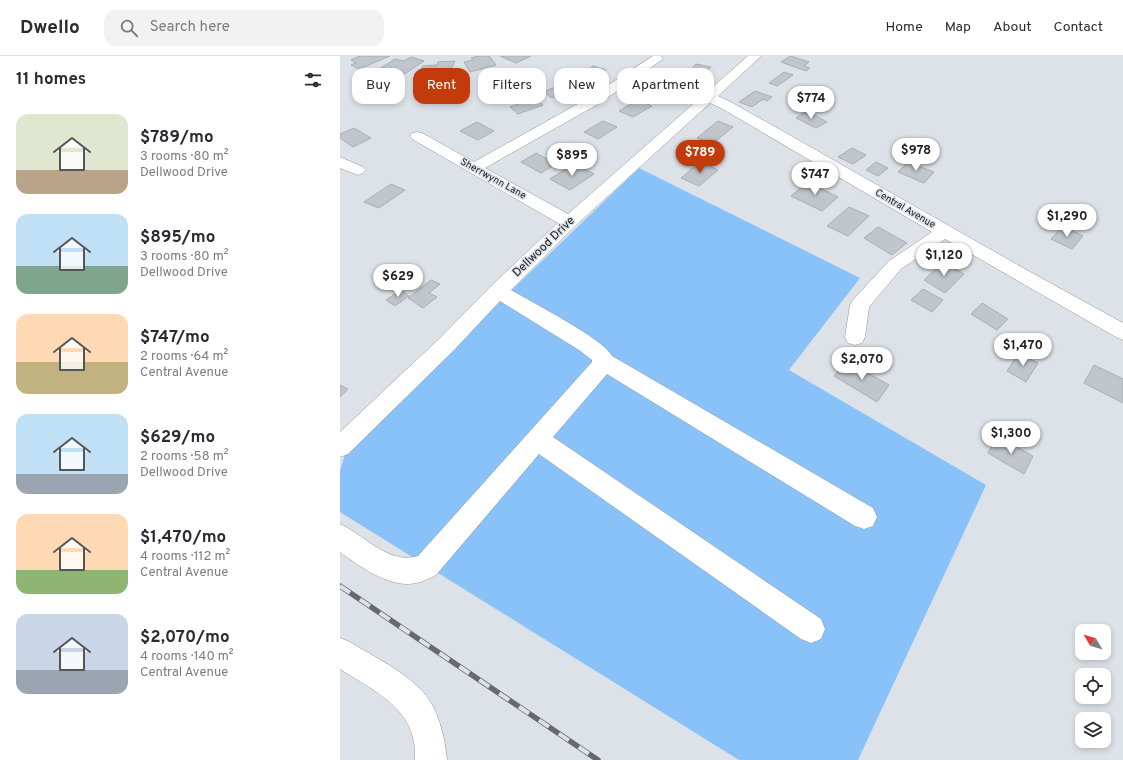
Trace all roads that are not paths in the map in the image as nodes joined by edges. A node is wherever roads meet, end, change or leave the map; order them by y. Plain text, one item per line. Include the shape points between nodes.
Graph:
1 (755, 56) edge
2 (657, 59) dead end
3 (714, 93) edge
4 (714, 100) edge
5 (701, 104) edge
6 (417, 136) dead end
7 (340, 162) edge
8 (474, 168) junction
9 (358, 170) dead end
10 (569, 222) junction
11 (944, 232) junction
12 (498, 291) junction
13 (1123, 332) edge
14 (855, 337) dead end
15 (602, 360) junction
16 (537, 439) junction
17 (340, 447) edge
18 (864, 518) dead end
19 (340, 537) edge
20 (811, 629) dead end
21 (340, 652) edge
22 (431, 760) edge

1 - 3 street, Dellwood Drive
2 - 8 street via 595,100
4 - 11 street, Central Avenue
5 - 10 street, Dellwood Drive
6 - 8 street, Sherrwynn Lane
7 - 9 street
8 - 10 street, Sherrwynn Lane
10 - 12 street, Dellwood Drive
11 - 13 street, Central Avenue
11 - 14 street via 895,265 860,305
12 - 15 street via 586,344 602,356
12 - 17 street, Dellwood Drive
15 - 16 street via 603,364
15 - 18 street
16 - 19 street via 427,566 418,571 404,572 384,564
16 - 20 street
21 - 22 street via 400,691 414,705 429,738

